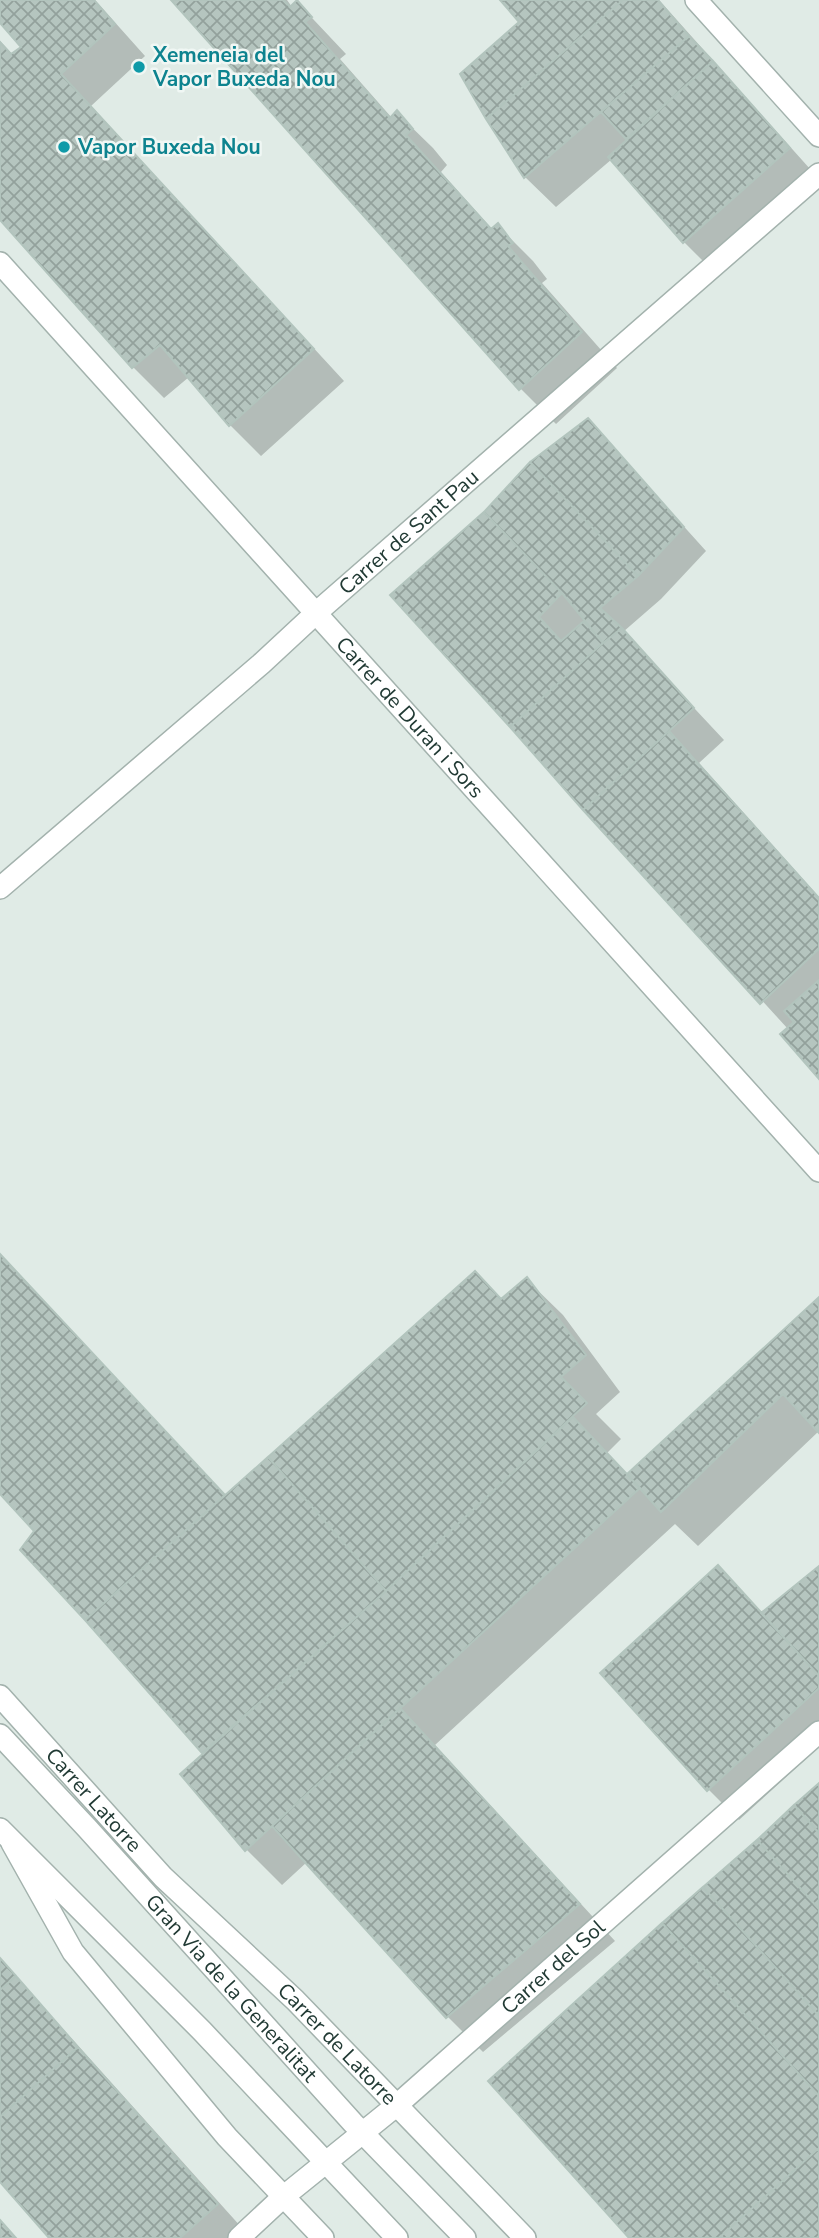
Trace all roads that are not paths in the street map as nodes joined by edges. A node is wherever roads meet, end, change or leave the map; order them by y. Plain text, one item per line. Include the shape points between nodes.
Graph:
1 (696, 0) edge
2 (819, 136) edge
3 (819, 174) edge
4 (0, 263) edge
5 (316, 613) junction
6 (0, 888) edge
7 (819, 1171) edge
8 (0, 1696) edge
9 (819, 1732) edge
10 (0, 1735) edge
11 (87, 1828) junction
12 (4, 1839) edge
13 (144, 1857) junction
14 (397, 2105) junction
15 (363, 2133) junction
16 (326, 2164) junction
17 (284, 2197) junction
18 (239, 2238) edge
19 (323, 2238) edge
20 (397, 2238) edge
21 (465, 2238) edge
22 (525, 2238) edge

1 - 2 street
3 - 5 street, Carrer de Sant Pau
4 - 5 street, Carrer de Duran i Sors
5 - 6 street, Carrer de Sant Pau
5 - 7 street, Carrer de Duran i Sors
8 - 13 street, Carrer Latorre
9 - 14 street, Carrer del Sol
10 - 11 street, Gran Via de la Generalitat
11 - 13 street, Carrer Latorre
11 - 15 street, Gran Via de la Generalitat
12 - 16 street via 202,2031
12 - 17 street via 73,1952 227,2137
13 - 14 street, Carrer de Latorre via 295,2000
14 - 15 street, Carrer del Sol
14 - 22 street, Carrer de Latorre
15 - 16 street, Carrer del Sol
15 - 21 street, Gran Via de la Generalitat
16 - 17 street, Carrer del Sol
16 - 20 street
17 - 18 street, Carrer del Sol
17 - 19 street

